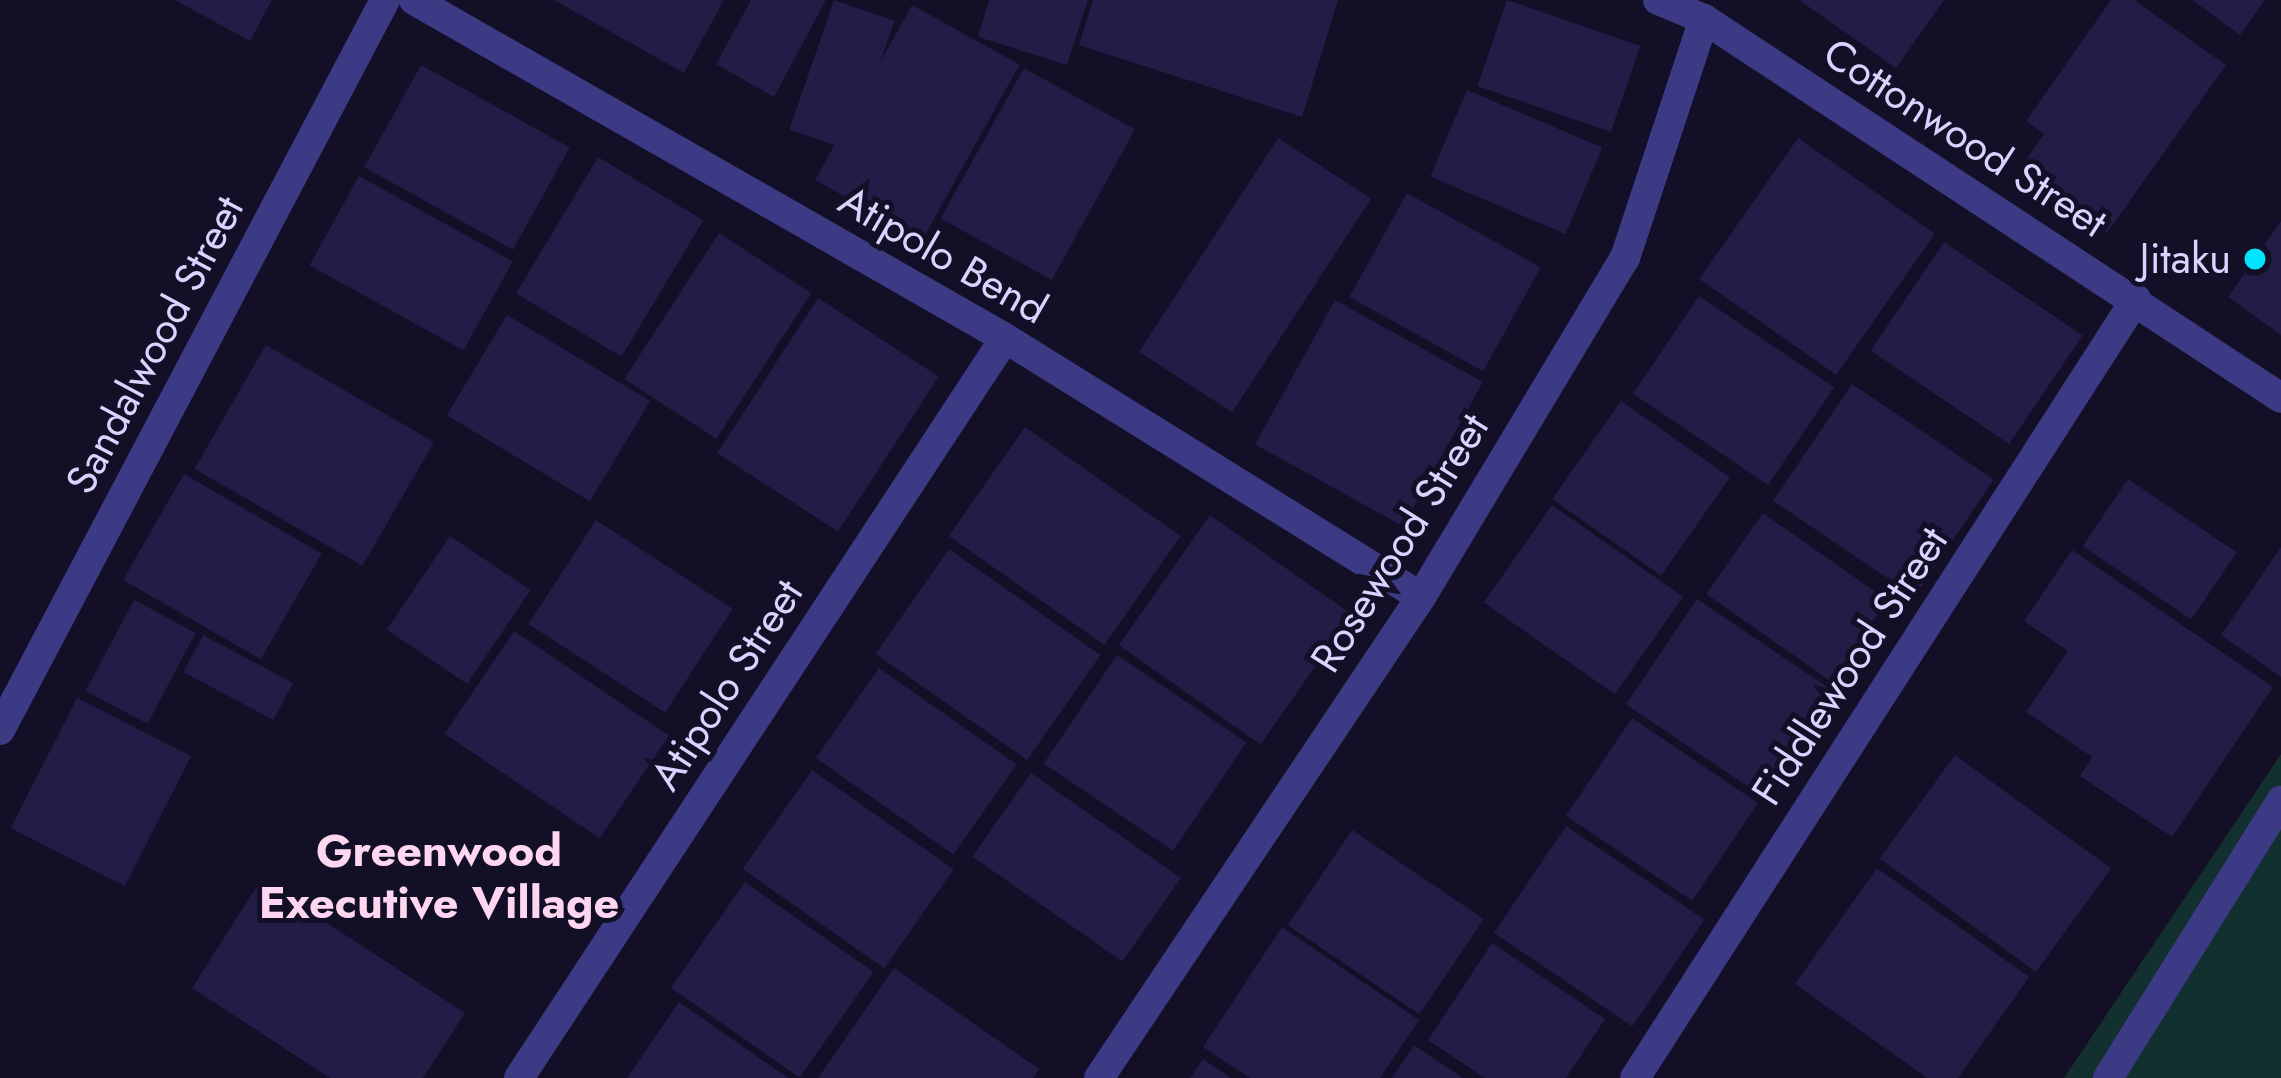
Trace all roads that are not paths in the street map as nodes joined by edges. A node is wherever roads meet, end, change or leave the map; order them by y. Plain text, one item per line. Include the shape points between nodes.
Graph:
1 (385, 0) edge
2 (414, 0) edge
3 (1658, 0) edge
4 (1704, 19) junction
5 (2136, 299) junction
6 (1005, 338) junction
7 (2281, 398) edge
8 (1421, 597) junction
9 (0, 730) edge
10 (2281, 801) edge
11 (520, 1078) edge
12 (1100, 1078) edge
13 (1635, 1078) edge
14 (2108, 1078) edge

1 - 9 street, Sandalwood Street
2 - 6 street, Atipolo Bend
3 - 4 street, Cottonwood Street
4 - 5 street, Cottonwood Street
4 - 8 street, Rosewood Street via 1625,258
5 - 7 street, Cottonwood Street
5 - 13 street, Fiddlewood Street
6 - 8 street, Atipolo Bend
6 - 11 street, Atipolo Street
8 - 12 street, Rosewood Street
10 - 14 street

